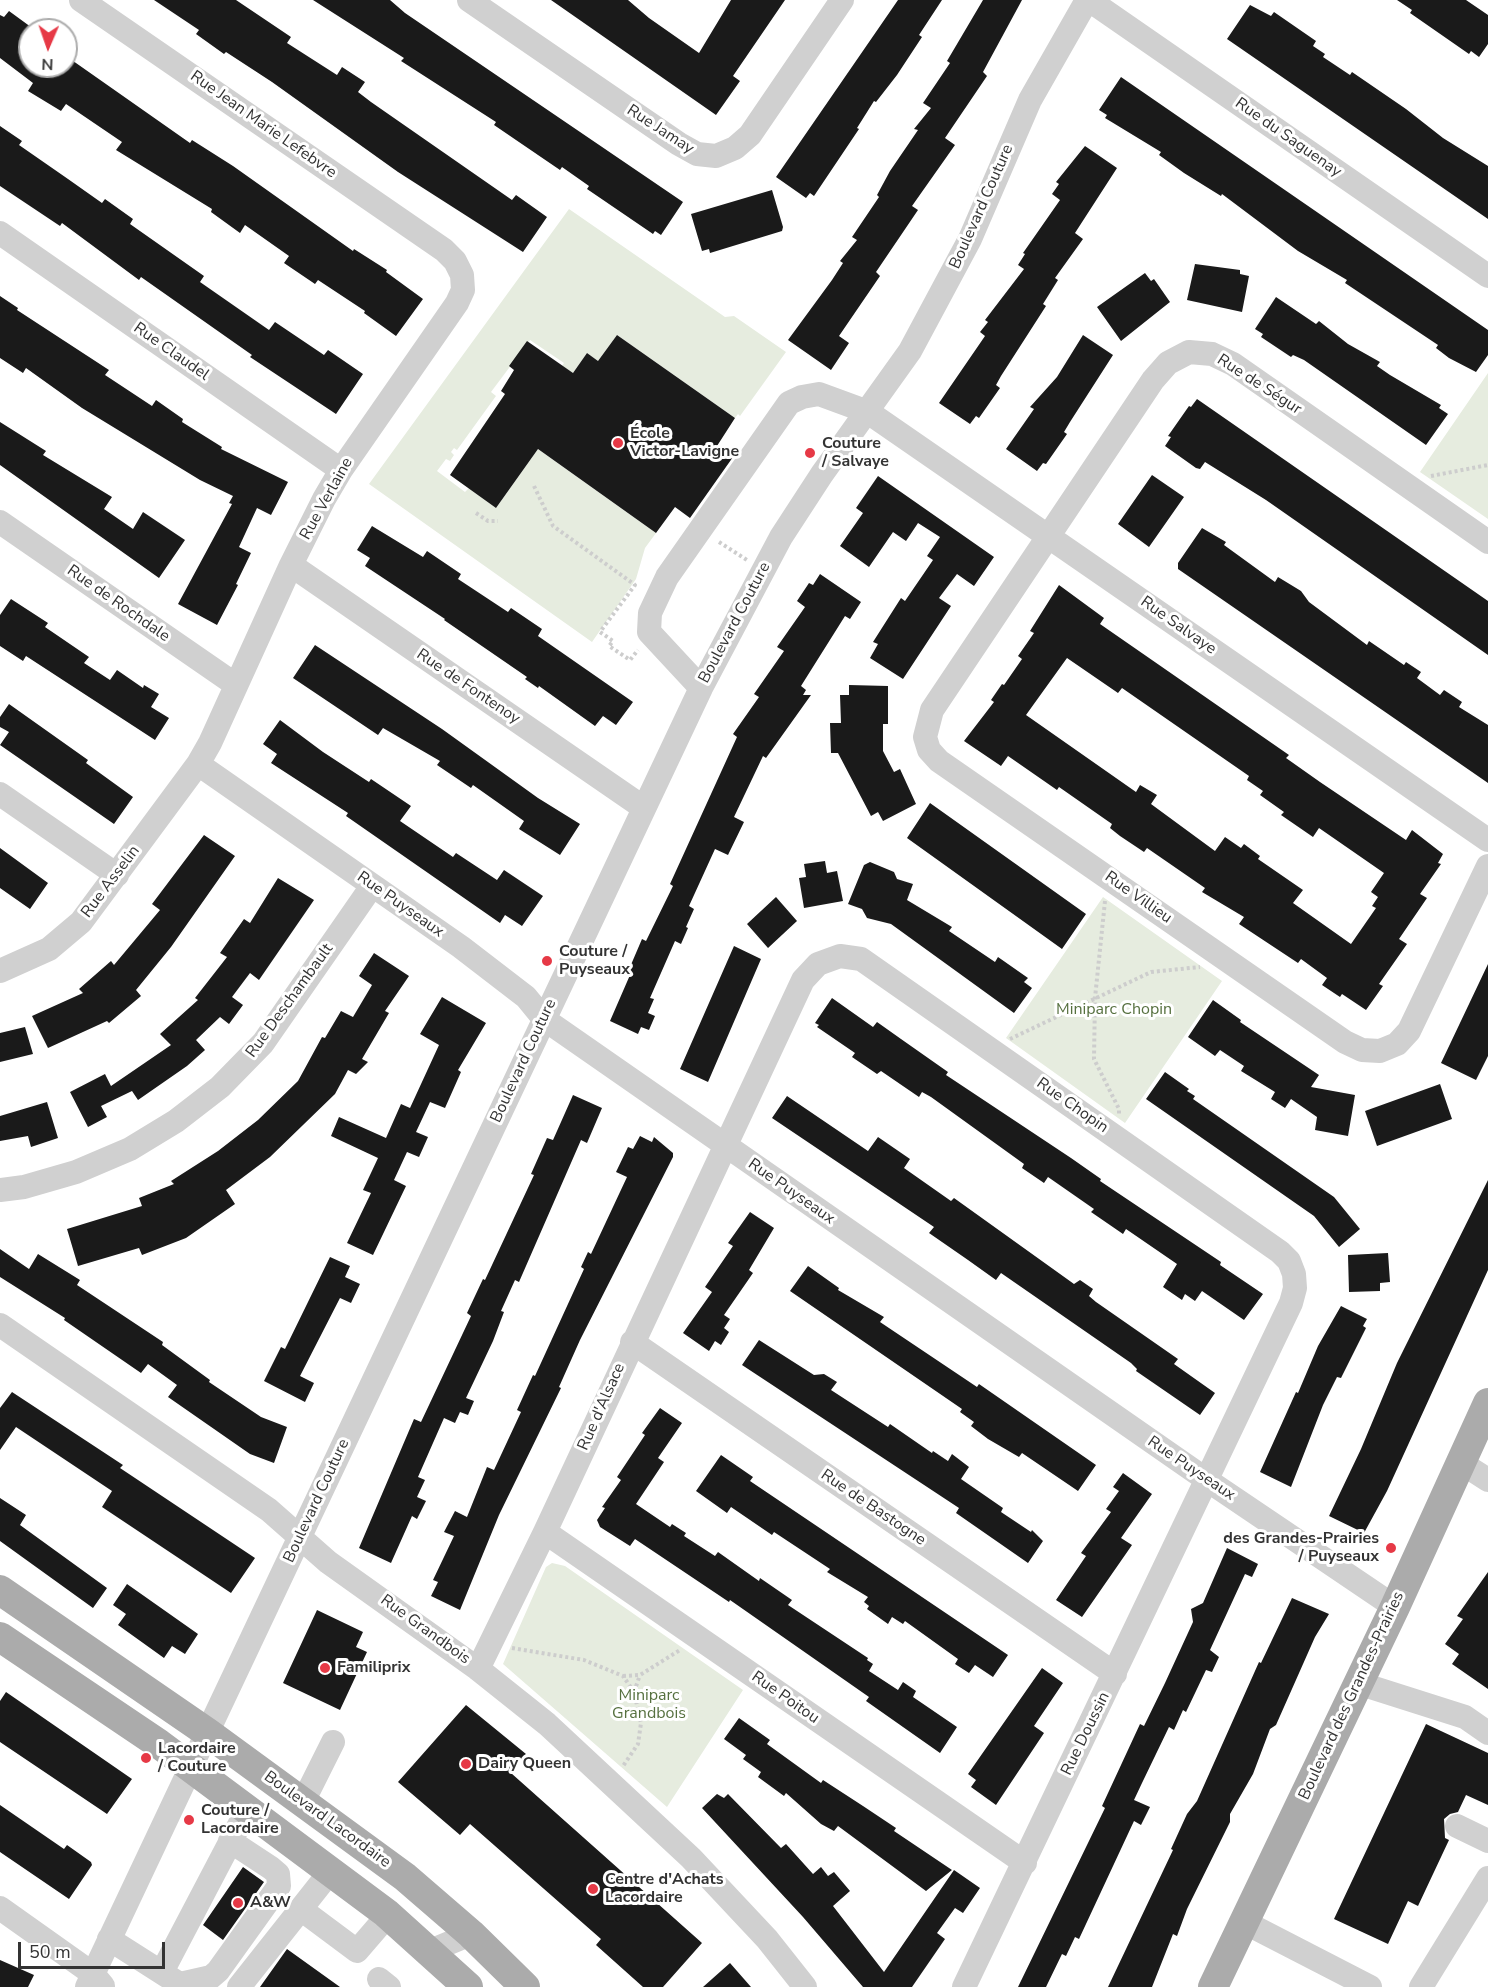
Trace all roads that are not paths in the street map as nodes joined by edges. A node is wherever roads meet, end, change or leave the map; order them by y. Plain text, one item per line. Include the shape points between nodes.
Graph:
1 (81, 0) edge
2 (468, 0) edge
3 (842, 0) edge
4 (1088, 0) edge
5 (0, 233) edge
6 (444, 250) joint
7 (1488, 276) edge
8 (868, 412) junction
9 (341, 470) junction
10 (0, 522) edge
11 (1047, 535) junction
12 (1488, 542) edge
13 (291, 566) junction
14 (236, 686) junction
15 (701, 688) junction
16 (198, 764) junction
17 (0, 794) edge
18 (644, 808) junction
19 (1488, 840) edge
20 (1488, 866) edge
21 (117, 875) junction
22 (372, 886) junction
23 (0, 970) edge
24 (544, 1019) junction
25 (725, 1146) junction
26 (0, 1190) edge
27 (0, 1325) edge
28 (632, 1342) junction
29 (1488, 1403) edge
30 (1460, 1462) junction
31 (1207, 1480) junction
32 (1488, 1480) edge
33 (545, 1532) junction
34 (300, 1537) junction
35 (0, 1590) edge
36 (1395, 1607) junction
37 (0, 1637) edge
38 (478, 1669) junction
39 (1115, 1674) junction
40 (1358, 1683) junction
41 (1488, 1732) edge
42 (208, 1733) junction
43 (333, 1742) dead end
44 (190, 1768) junction
45 (303, 1802) junction
46 (247, 1810) junction
47 (1457, 1826) dead end
48 (1488, 1840) edge
49 (230, 1841) junction
50 (1024, 1863) junction
51 (330, 1872) junction
52 (1487, 1884) edge
53 (0, 1908) edge
54 (302, 1910) junction
55 (388, 1915) junction
56 (1244, 1922) junction
57 (471, 1934) junction
58 (109, 1939) junction
59 (430, 1951) junction
60 (175, 1981) edge
61 (94, 1983) edge
62 (460, 1985) edge
63 (239, 1987) edge
64 (525, 1987) edge
65 (805, 1987) edge
66 (964, 1987) edge
67 (1213, 1987) edge
68 (1370, 1987) edge
69 (1421, 1987) edge

1 - 6 street, Rue Jean Marie Lefebvre
2 - 3 street, Rue Jamay via 679,144 697,154 716,156 735,148 750,135
4 - 7 street, Rue du Saguenay
4 - 8 street, Boulevard Couture via 1030,100 948,284 910,351
5 - 9 street, Rue Claudel
6 - 9 street, Rue Verlaine via 462,275 463,290 457,303
8 - 11 street, Rue Salvaye
8 - 15 street, Boulevard Couture via 822,474 762,571
8 - 15 street, Rue Salvaye via 819,394 789,403 667,577 650,613 649,632
9 - 13 street, Rue Verlaine
10 - 14 street, Rue de Rochdale
11 - 12 street, Rue de Ségur via 1153,380 1167,363 1189,352 1212,354 1233,364
11 - 19 street, Rue Salvaye
11 - 20 street, Rue Villieu via 932,710 925,737 929,750 939,761 1362,1050 1380,1051 1397,1044 1409,1031
13 - 14 street, Rue Verlaine
13 - 18 street, Rue de Fontenoy
14 - 16 street, Rue Verlaine
15 - 18 street, Boulevard Couture
16 - 21 street, Rue Asselin
16 - 22 street, Rue Puyseaux
17 - 21 street
18 - 24 street, Boulevard Couture
21 - 23 street, Rue Asselin via 81,922 49,949
22 - 24 street, Rue Puyseaux via 526,997
22 - 26 street, Rue Deschambault via 263,1043 220,1087 176,1121 130,1149 76,1172
24 - 25 street, Rue Puyseaux
24 - 34 street, Boulevard Couture
25 - 28 street, Rue d'Alsace
25 - 31 street, Rue Puyseaux
25 - 31 street, Rue Chopin via 803,980 818,964 840,956 861,959 990,1048 1289,1261 1295,1288 1291,1303
27 - 34 street, Rue Grandbois via 269,1510
28 - 33 street, Rue d'Alsace
28 - 39 street, Rue de Bastogne
29 - 30 main road, Boulevard des Grandes-Prairies
30 - 32 street
30 - 36 main road, Boulevard des Grandes-Prairies
31 - 36 street, Rue Puyseaux
31 - 39 street, Rue Doussin
33 - 38 street, Rue d'Alsace
33 - 50 street, Rue Poitou
34 - 38 street, Rue Grandbois via 328,1562
34 - 42 street, Boulevard Couture
35 - 42 main road, Boulevard Lacordaire
36 - 40 main road, Boulevard des Grandes-Prairies
37 - 44 main road
38 - 65 street, Rue Grandbois via 547,1724 691,1858 767,1939
39 - 50 street, Rue Doussin
40 - 41 street via 1465,1717
40 - 56 main road, Boulevard des Grandes-Prairies
42 - 44 street, Boulevard Couture
42 - 45 main road, Boulevard Lacordaire
43 - 45 street
44 - 46 main road
44 - 58 street, Boulevard Couture
45 - 57 main road, Boulevard Lacordaire via 405,1877
46 - 49 street
46 - 51 main road
47 - 48 street
49 - 60 street
49 - 60 street via 278,1874 279,1886 218,1971 211,1977
50 - 66 street, Rue Doussin
51 - 54 street
51 - 55 main road
52 - 69 street
53 - 61 street
54 - 55 street via 357,1951
54 - 63 street
55 - 59 main road
56 - 67 main road, Boulevard des Grandes-Prairies
56 - 68 street
57 - 59 street
57 - 64 main road, Boulevard Lacordaire
58 - 60 street
58 - 61 street, Boulevard Couture
59 - 62 main road

